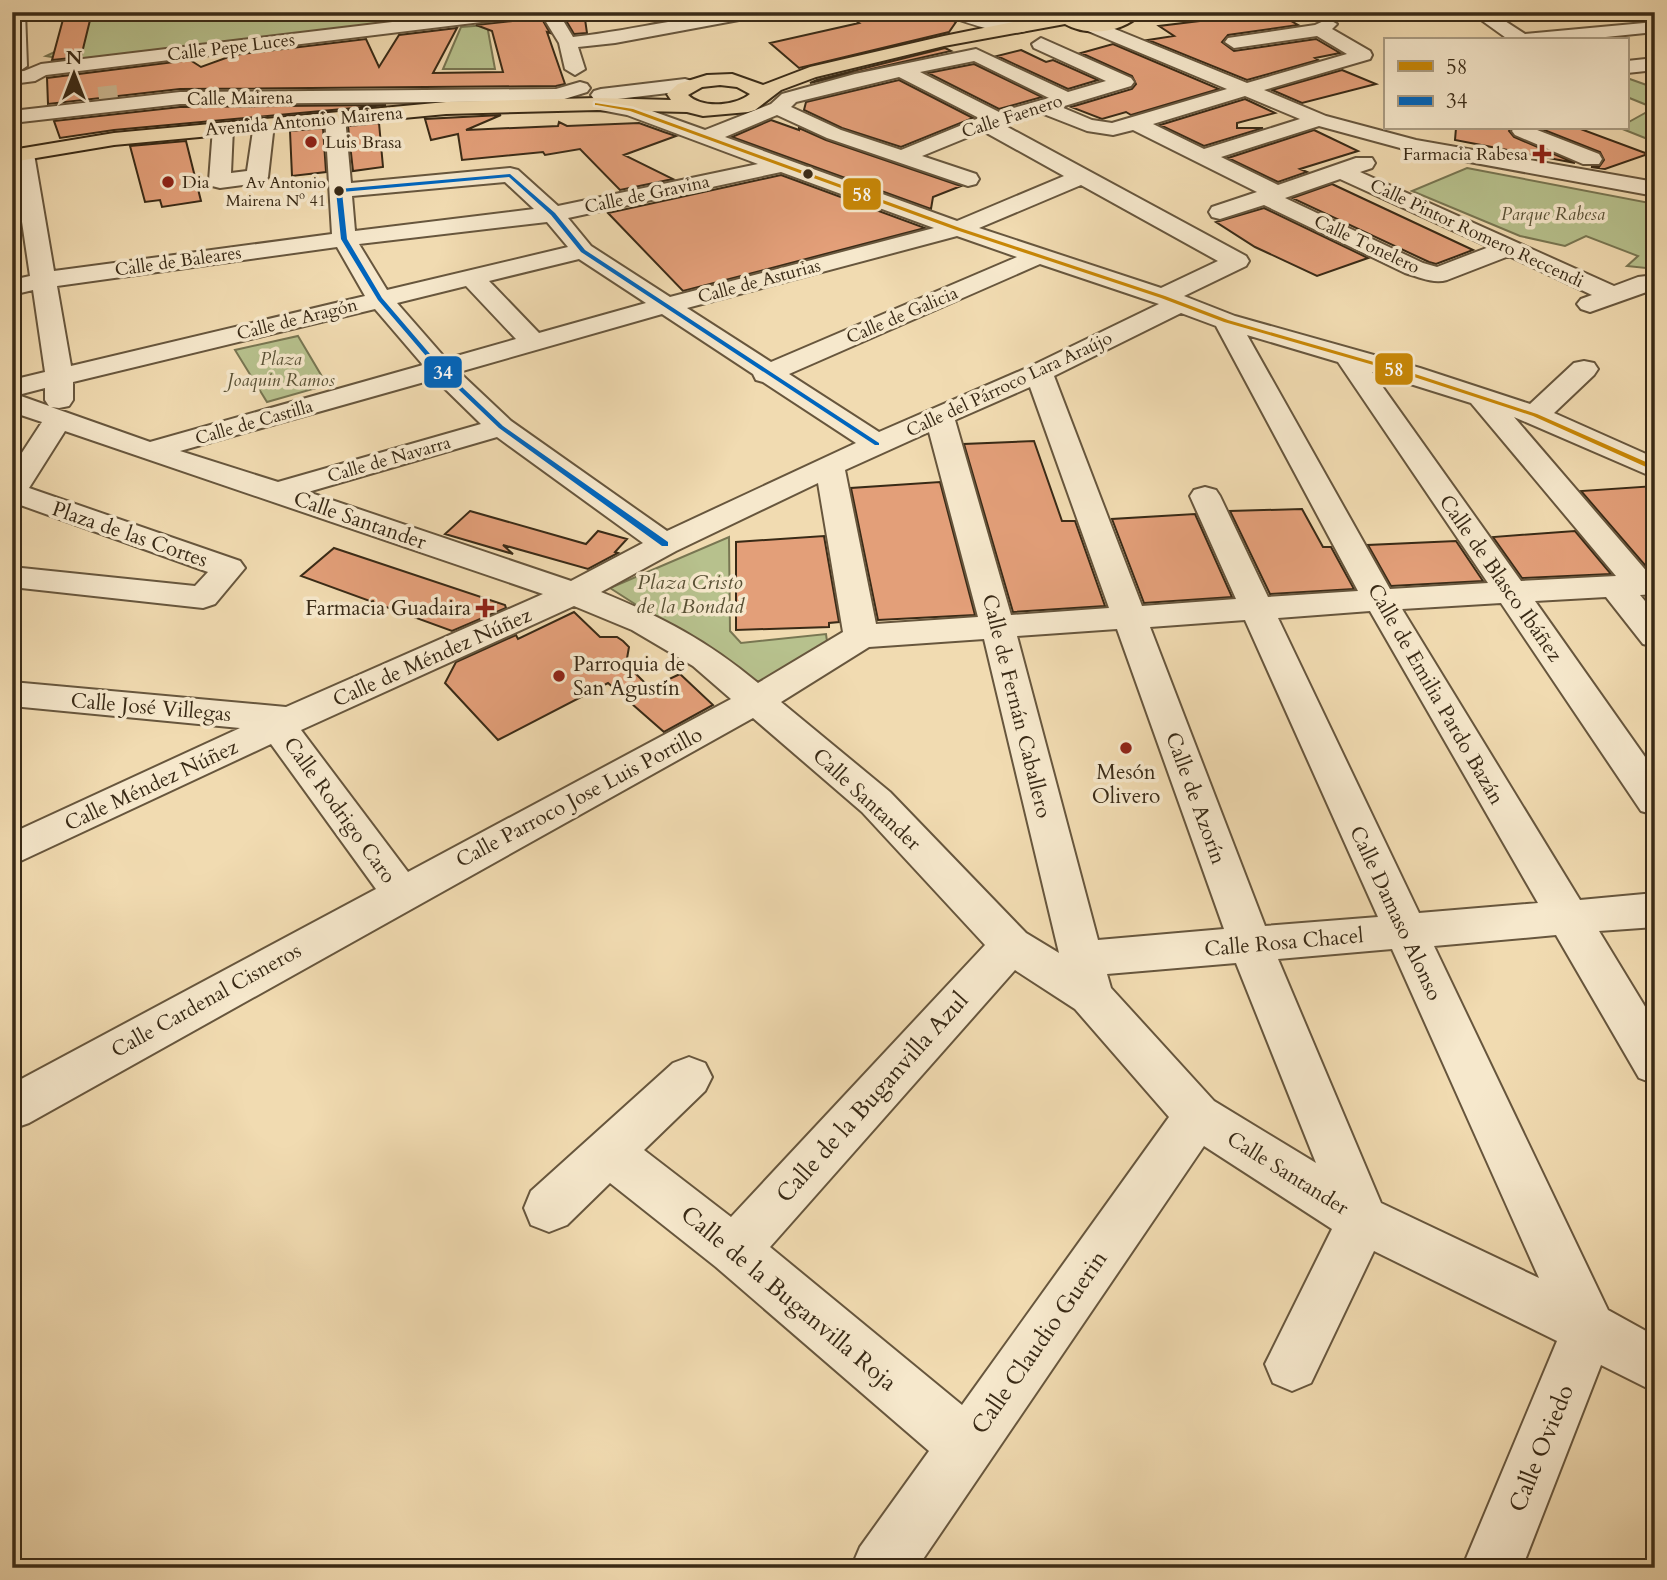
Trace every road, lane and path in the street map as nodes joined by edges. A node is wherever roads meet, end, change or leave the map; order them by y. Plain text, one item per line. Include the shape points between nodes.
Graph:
1 (16, 12) edge
2 (522, 12) edge
3 (549, 12) edge
4 (755, 12) edge
5 (1479, 12) edge
6 (961, 15) edge
7 (1099, 19) edge
8 (1326, 25) edge
9 (1025, 26) junction
10 (1655, 27) edge
11 (1362, 30) dead end
12 (997, 32) junction
13 (1519, 38) edge
14 (1542, 38) edge
15 (944, 41) junction
16 (1234, 42) dead end
17 (568, 43) junction
18 (1041, 44) dead end
19 (220, 48) junction
20 (18, 56) edge
21 (1384, 57) edge
22 (107, 62) junction
23 (1655, 64) edge
24 (1628, 68) edge
25 (905, 72) junction
26 (810, 73) junction
27 (743, 81) junction
28 (580, 88) junction
29 (1247, 88) junction
30 (762, 94) junction
31 (110, 97) junction
32 (180, 98) junction
33 (1065, 98) junction
34 (688, 99) junction
35 (421, 103) junction
36 (597, 104) junction
37 (1040, 105) junction
38 (778, 108) junction
39 (20, 116) edge
40 (335, 117) junction
41 (1319, 120) junction
42 (990, 121) junction
43 (1133, 122) junction
44 (264, 124) junction
45 (1384, 125) edge
46 (223, 128) junction
47 (1362, 132) junction
48 (1514, 133) edge
49 (706, 137) junction
50 (1415, 146) junction
51 (1456, 152) junction
52 (18, 155) edge
53 (902, 156) junction
54 (1202, 156) junction
55 (783, 165) junction
56 (1341, 171) junction
57 (1082, 176) junction
58 (968, 179) dead end
59 (1655, 187) edge
60 (339, 191) junction
61 (1272, 195) junction
62 (1220, 212) dead end
63 (553, 214) junction
64 (958, 229) junction
65 (344, 239) junction
66 (1509, 248) junction
67 (583, 251) junction
68 (471, 255) junction
69 (1039, 256) junction
70 (1482, 258) junction
71 (43, 280) junction
72 (1655, 282) edge
73 (12, 288) edge
74 (1613, 295) junction
75 (380, 299) junction
76 (1171, 300) junction
77 (664, 306) junction
78 (1226, 321) junction
79 (534, 343) junction
80 (1347, 355) junction
81 (440, 369) junction
82 (1584, 369) dead end
83 (1039, 373) junction
84 (766, 374) junction
85 (59, 376) junction
86 (12, 388) edge
87 (1480, 397) junction
88 (12, 402) edge
89 (1535, 415) junction
90 (940, 418) junction
91 (58, 420) junction
92 (501, 427) junction
93 (877, 444) junction
94 (149, 452) junction
95 (830, 468) junction
96 (1655, 469) edge
97 (12, 491) edge
98 (277, 492) junction
99 (1205, 496) dead end
100 (665, 544) junction
101 (12, 577) edge
102 (1637, 585) edge
103 (1510, 592) junction
104 (574, 593) junction
105 (1380, 600) junction
106 (1257, 609) junction
107 (1129, 617) junction
108 (998, 627) junction
109 (861, 636) junction
110 (1655, 636) edge
111 (19, 697) edge
112 (758, 700) junction
113 (284, 723) junction
114 (1655, 801) edge
115 (12, 850) edge
116 (401, 893) junction
117 (1655, 910) edge
118 (1568, 918) junction
119 (1403, 930) junction
120 (1011, 945) junction
121 (1251, 946) junction
122 (1086, 977) junction
123 (1655, 1064) edge
124 (689, 1077) dead end
125 (12, 1108) edge
126 (1198, 1116) junction
127 (610, 1153) junction
128 (549, 1208) dead end
129 (1363, 1220) junction
130 (734, 1250) junction
131 (1589, 1329) junction
132 (1292, 1364) dead end
133 (1655, 1365) edge
134 (967, 1446) junction
135 (881, 1568) edge
136 (1492, 1568) edge

1 - 20 street
2 - 19 street, Calle Pepe Luces
3 - 17 street
4 - 17 street
5 - 13 street
6 - 9 street via 993,25
6 - 15 street via 972,28
7 - 9 main road
7 - 12 main road
7 - 29 street via 1224,82
8 - 11 street
8 - 16 street
8 - 21 street
8 - 29 street via 1363,55
9 - 12 main road
10 - 14 street
12 - 15 main road
15 - 26 main road
17 - 28 street
18 - 33 street, Calle Faenero via 1124,82
19 - 22 street, Calle Pepe Luces
19 - 32 street
20 - 22 street, Calle Pepe Luces via 34,75 41,70
20 - 39 street
22 - 31 street
23 - 24 street
25 - 33 street via 976,55
25 - 38 street via 789,98
25 - 42 street
26 - 27 main road
26 - 30 main road
27 - 30 main road
27 - 34 main road via 716,80
28 - 34 street via 584,94
28 - 35 street, Calle Mairena via 558,95
29 - 41 street
29 - 43 street
30 - 34 main road via 748,106
31 - 32 street, Calle Mairena
31 - 39 street, Calle Mairena
32 - 35 street, Calle Mairena
33 - 37 street, Calle Faenero
34 - 36 main road, Avenida Antonio Mairena
34 - 49 street
35 - 36 main road, Avenida Antonio Mairena
35 - 40 main road, Avenida Antonio Mairena
36 - 49 street via 631,110
37 - 42 street, Calle Faenero
37 - 43 street via 1087,125 1114,129
38 - 49 street
38 - 53 street via 834,134
40 - 44 main road, Avenida Antonio Mairena
40 - 60 street
41 - 47 street
41 - 54 street
42 - 53 street, Calle Faenero
42 - 57 street
43 - 54 street, Calle Tonelero
44 - 46 main road, Avenida Antonio Mairena
44 - 46 street via 257,177 220,181
45 - 47 street
46 - 52 main road, Avenida Antonio Mairena
47 - 50 street
48 - 51 street
48 - 59 street
49 - 55 street
50 - 51 street
50 - 56 street
51 - 59 street
52 - 71 street
53 - 58 street
54 - 61 street, Calle Tonelero
55 - 63 street, Calle de Gravina
55 - 64 street
56 - 61 street
56 - 66 street, Calle Pintor Romero Reccendi
57 - 64 street, Calle de Asturias
57 - 76 street, Calle del Párroco Lara Araújo via 1237,261
60 - 63 street via 510,175
60 - 65 street
61 - 62 street
61 - 70 street, Calle Tonelero via 1414,268 1438,275
63 - 67 street
63 - 68 street, Calle de Gravina
64 - 69 street
64 - 77 street, Calle de Asturias
65 - 68 street, Calle de Gravina
65 - 71 street, Calle de Baleares
65 - 75 street
66 - 70 street, Calle Tonelero
66 - 74 street, Calle Pintor Romero Reccendi
67 - 68 street, Calle de Aragón
67 - 77 street
68 - 75 street, Calle de Aragón
68 - 79 street
69 - 76 street
69 - 84 street, Calle de Galicia
70 - 74 street via 1581,304 1594,304
71 - 73 street, Calle de Baleares
71 - 85 street
72 - 74 street
75 - 81 street
75 - 85 street, Calle de Aragón
76 - 78 street
76 - 83 street, Calle del Párroco Lara Araújo
77 - 79 street, Calle de Asturias
77 - 84 street
78 - 80 street
78 - 105 street, Calle de Emilia Pardo Bazán
79 - 81 street, Calle de Asturias
80 - 87 street
80 - 103 street, Calle de Blasco Ibáñez
81 - 92 street
81 - 94 street, Calle de Castilla
82 - 89 street
83 - 90 street, Calle del Párroco Lara Araújo
83 - 107 street, Calle de Azorín
84 - 93 street
85 - 86 street, Calle de Aragón
85 - 91 street
87 - 89 street
87 - 102 street
88 - 91 street, Calle Santander
89 - 96 street
90 - 93 street, Calle del Párroco Lara Araújo
90 - 108 street, Calle de Fernán Caballero
91 - 94 street, Calle Santander
91 - 97 street
92 - 98 street, Calle de Navarra
92 - 100 street
93 - 95 street, Calle del Párroco Lara Araújo
94 - 98 street, Calle Santander
95 - 100 street, Calle del Párroco Lara Araújo
95 - 109 street
97 - 101 street, Plaza de las Cortes via 229,568 203,597
98 - 104 street, Calle Santander
99 - 106 street, Calle Damaso Alonso
100 - 104 street, Calle del Párroco Lara Araújo
102 - 103 street
102 - 110 street
103 - 105 street
103 - 114 street, Calle de Blasco Ibáñez
104 - 112 street, Calle Santander via 644,622 705,658
104 - 113 street, Calle de Méndez Núñez
105 - 106 street
105 - 118 street, Calle de Emilia Pardo Bazán
106 - 107 street
106 - 119 street, Calle Damaso Alonso
107 - 108 street
107 - 121 street, Calle de Azorín
108 - 109 street
108 - 122 street, Calle de Fernán Caballero
109 - 112 street, Calle Parroco Jose Luis Portillo
111 - 113 street, Calle José Villegas
112 - 116 street, Calle Parroco Jose Luis Portillo
112 - 120 street, Calle Santander via 876,802
113 - 115 street, Calle Méndez Núñez
113 - 116 street, Calle Rodrigo Caro
116 - 125 street, Calle Cardenal Cisneros
117 - 118 street, Calle Rosa Chacel
118 - 119 street, Calle Rosa Chacel
118 - 123 street, Calle de Emilia Pardo Bazán
119 - 121 street, Calle Rosa Chacel
119 - 131 street, Calle Damaso Alonso
120 - 122 street, Calle Santander
120 - 130 street, Calle de la Buganvilla Azul
121 - 122 street, Calle Rosa Chacel
121 - 129 street, Calle de Azorín
122 - 126 street, Calle Santander
124 - 127 street
126 - 129 street, Calle Santander
126 - 134 street, Calle Claudio Guerin
127 - 128 street
127 - 130 street, Calle de la Buganvilla Roja
129 - 131 street, Calle Santander
129 - 132 street
130 - 134 street, Calle de la Buganvilla Roja
131 - 133 street, Calle Santander
131 - 136 street, Calle Oviedo
134 - 135 street, Calle Claudio Guerin

